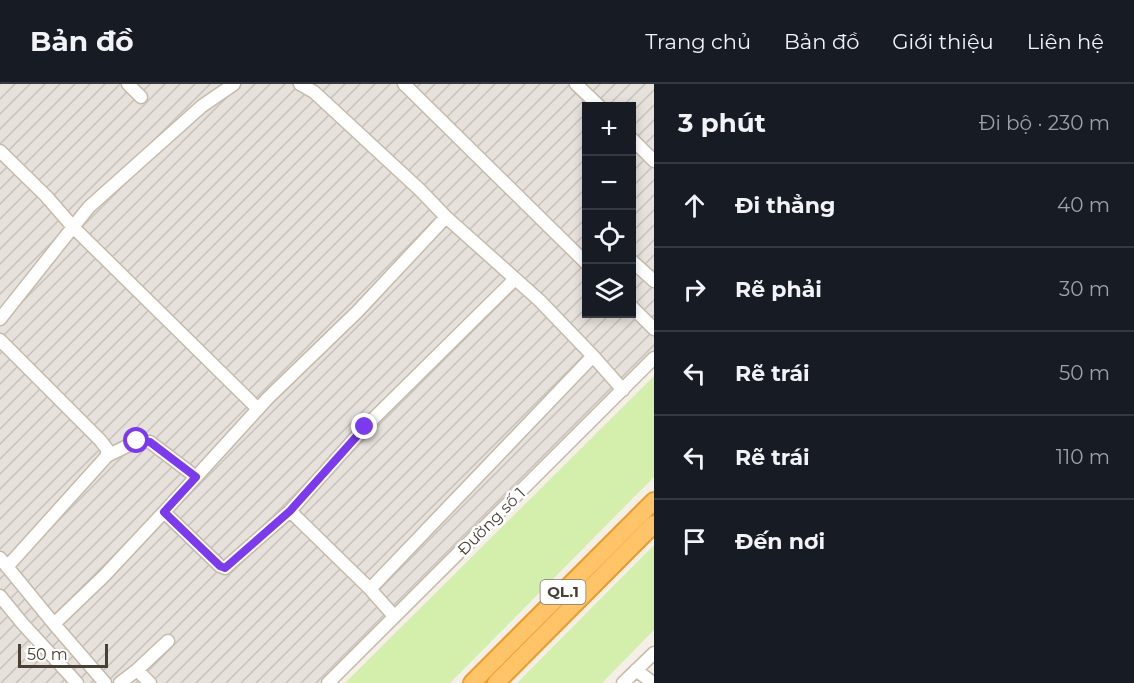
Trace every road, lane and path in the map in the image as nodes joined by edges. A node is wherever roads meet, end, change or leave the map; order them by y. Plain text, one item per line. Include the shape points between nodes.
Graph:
1 (128, 84) edge
2 (234, 84) edge
3 (300, 84) edge
4 (404, 84) edge
5 (576, 84) edge
6 (141, 97) dead end
7 (595, 102) edge
8 (636, 143) edge
9 (0, 151) edge
10 (654, 161) edge
11 (446, 217) junction
12 (73, 227) junction
13 (582, 259) edge
14 (635, 264) edge
15 (515, 279) junction
16 (654, 281) edge
17 (636, 311) edge
18 (0, 319) edge
19 (654, 329) edge
20 (0, 340) edge
21 (593, 356) junction
22 (654, 358) edge
23 (623, 390) junction
24 (258, 409) junction
25 (107, 456) junction
26 (196, 477) junction
27 (654, 501) edge
28 (290, 511) junction
29 (164, 512) junction
30 (654, 524) edge
31 (3, 563) edge
32 (370, 588) junction
33 (0, 597) edge
34 (394, 616) junction
35 (54, 624) junction
36 (168, 641) dead end
37 (654, 652) edge
38 (137, 670) junction
39 (636, 670) junction
40 (77, 683) edge
41 (105, 683) edge
42 (120, 683) edge
43 (150, 683) edge
44 (328, 683) edge
45 (472, 683) edge
46 (495, 683) edge
47 (623, 683) edge
48 (654, 683) edge

1 - 6 street
2 - 12 street via 202,106 89,207
3 - 11 street via 314,92
4 - 13 street
5 - 7 street
8 - 10 street
9 - 12 street
11 - 15 street
11 - 24 street
12 - 18 street
12 - 24 street
14 - 16 street
15 - 21 street
15 - 28 street via 365,427
17 - 19 street
20 - 25 street via 100,440
21 - 23 street
21 - 32 street
22 - 23 street, Đường số 1
23 - 34 street, Đường số 1
24 - 26 street
25 - 26 street via 137,441 150,442
25 - 31 street
26 - 29 street
27 - 45 highway, QL.1
28 - 29 street via 225,568
28 - 32 street
29 - 35 street
30 - 46 highway, QL.1
31 - 35 street
32 - 34 street
33 - 40 street
34 - 44 street, Đường số 1
35 - 41 street
36 - 38 street
37 - 39 street
38 - 42 street
38 - 43 street
39 - 47 street
39 - 48 street

